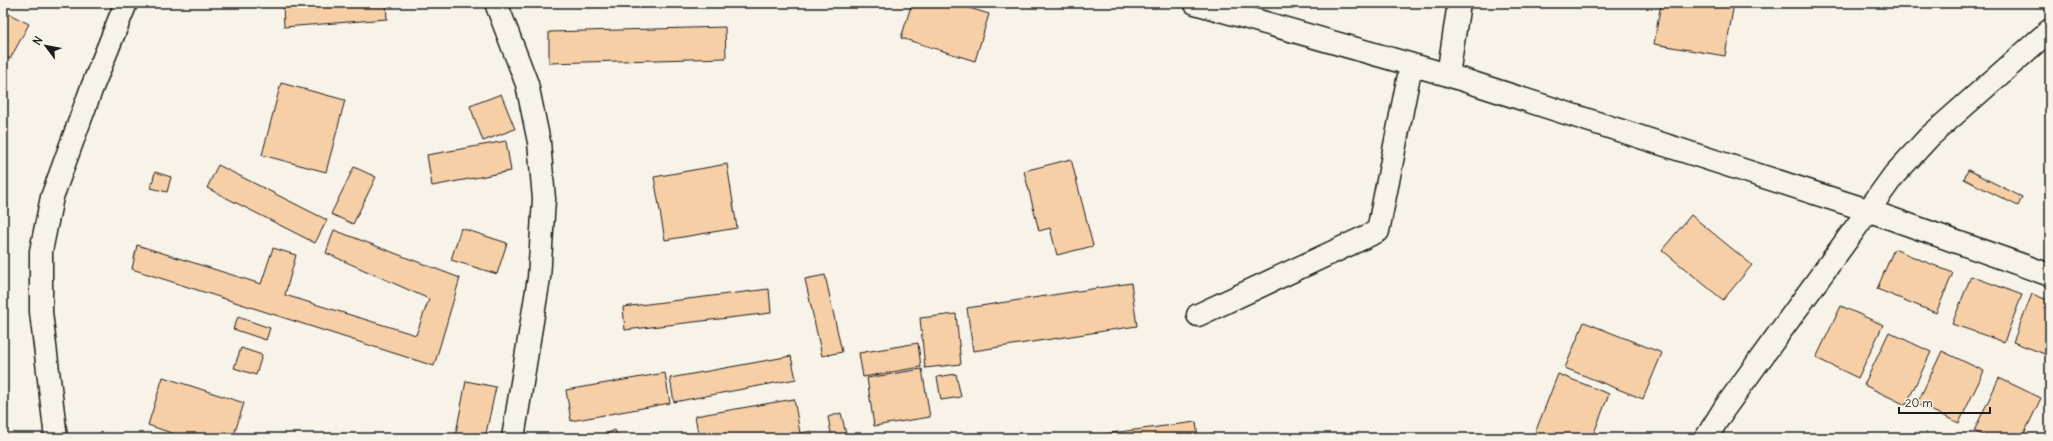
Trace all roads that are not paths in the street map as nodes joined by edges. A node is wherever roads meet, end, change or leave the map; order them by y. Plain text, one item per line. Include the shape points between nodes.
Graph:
1 (126, 3) edge
2 (496, 3) edge
3 (1195, 3) edge
4 (1459, 3) edge
5 (2050, 30) edge
6 (1411, 65) junction
7 (1448, 75) junction
8 (1867, 210) junction
9 (2050, 275) edge
10 (1198, 316) dead end
11 (56, 438) edge
12 (513, 438) edge
13 (1706, 438) edge

1 - 11 street via 52,197 41,251 41,312
2 - 12 street via 527,84 539,142 544,199 538,278
3 - 6 street
4 - 7 street
5 - 8 street via 1929,137 1894,175
6 - 7 street
6 - 10 street via 1378,231
7 - 8 street
8 - 9 street
8 - 13 street via 1724,409

